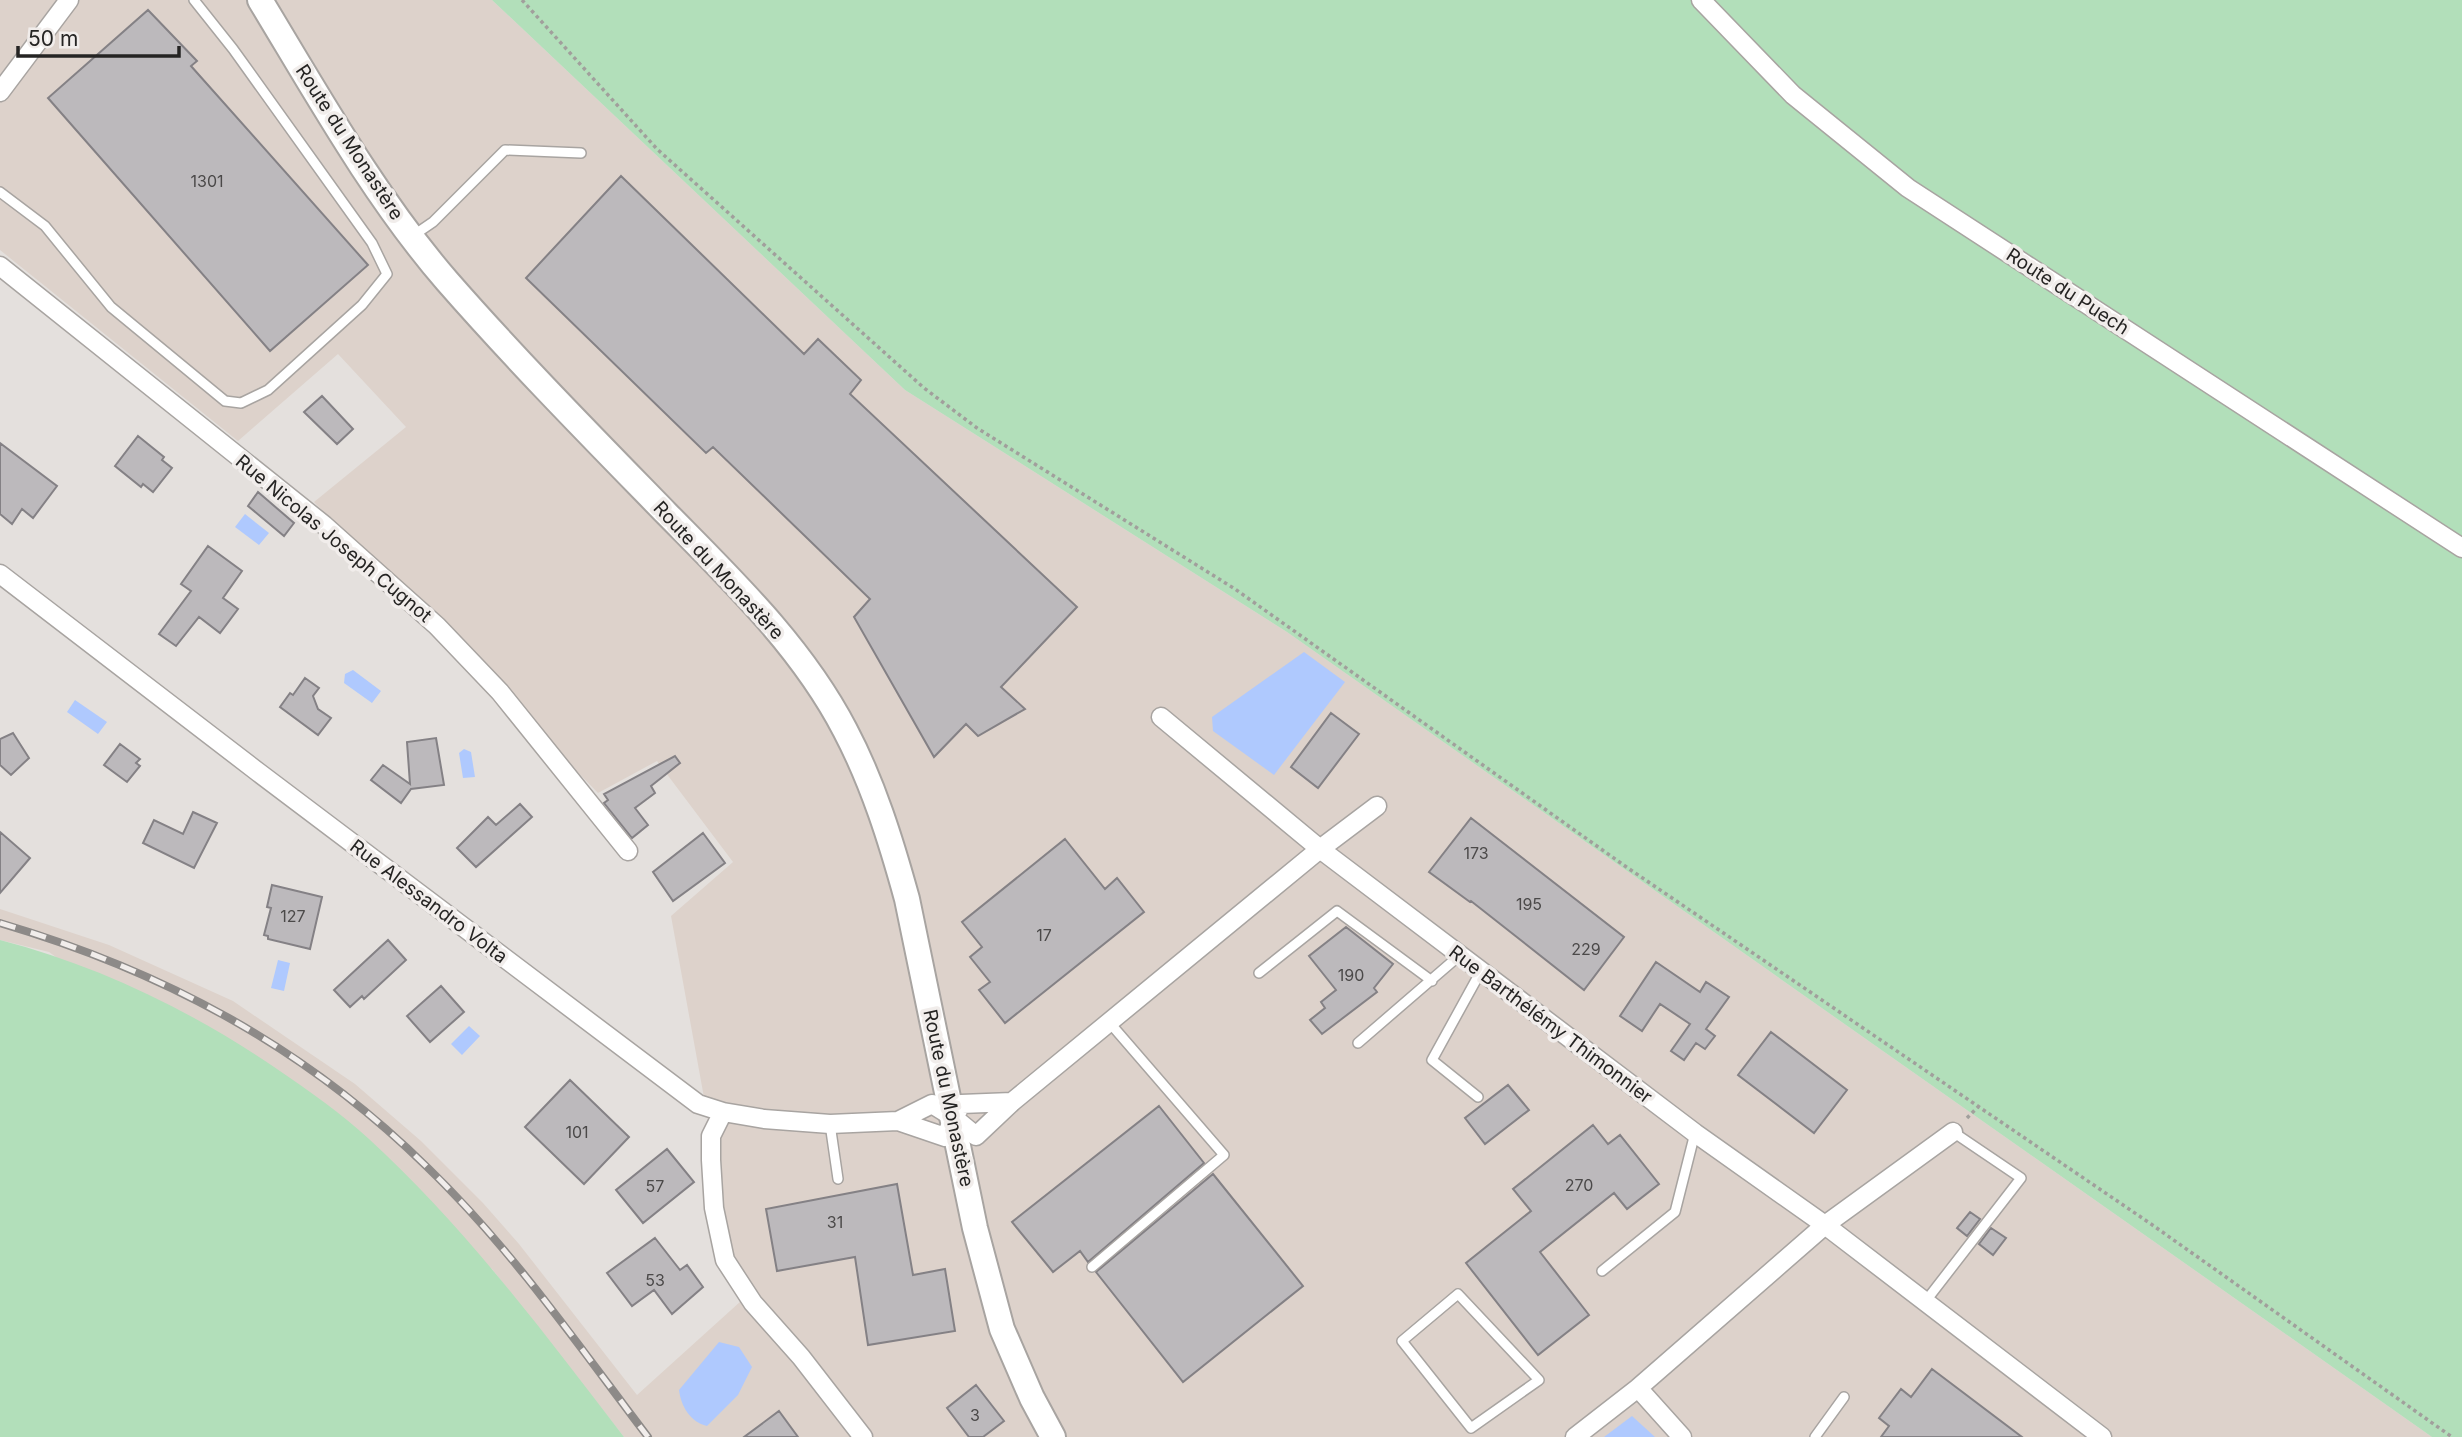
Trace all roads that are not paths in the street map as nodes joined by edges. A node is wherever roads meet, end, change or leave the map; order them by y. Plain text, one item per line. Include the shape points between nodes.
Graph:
1 (69, 0) edge
2 (194, 0) edge
3 (260, 0) edge
4 (1701, 0) edge
5 (0, 92) edge
6 (581, 153) dead end
7 (0, 192) edge
8 (412, 236) junction
9 (0, 266) edge
10 (2462, 548) edge
11 (0, 574) edge
12 (1161, 717) dead end
13 (1377, 806) dead end
14 (1321, 849) junction
15 (628, 851) dead end
16 (1460, 955) junction
17 (1482, 971) junction
18 (1259, 973) dead end
19 (1432, 981) junction
20 (1109, 1022) junction
21 (1358, 1043) dead end
22 (1478, 1097) dead end
23 (1012, 1102) junction
24 (723, 1112) junction
25 (953, 1117) junction
26 (898, 1121) junction
27 (830, 1124) junction
28 (1953, 1132) joint
29 (1695, 1133) junction
30 (838, 1179) dead end
31 (1825, 1225) junction
32 (1092, 1267) dead end
33 (1602, 1271) dead end
34 (1925, 1302) junction
35 (1539, 1380) joint
36 (1638, 1388) junction
37 (1844, 1397) dead end
38 (863, 1437) edge
39 (1053, 1437) edge
40 (1575, 1437) edge
41 (1682, 1437) edge
42 (1815, 1437) edge
43 (2102, 1437) edge

1 - 5 street
2 - 7 lane via 372,243 387,274 362,305 268,390 241,403 225,401 111,307 45,226
3 - 8 street, Route du Monastère via 343,137
4 - 10 street, Route du Puech via 1793,95 1908,188
6 - 8 lane via 505,150 433,222
8 - 25 street, Route du Monastère via 520,364 753,601 802,663 845,729 893,848
9 - 15 street, Rue Nicolas Joseph Cugnot via 324,525 437,626 500,692
11 - 24 street, Rue Alessandro Volta via 679,1091 698,1104
12 - 14 street, Rue Barthélémy Thimonnier
13 - 14 street
14 - 16 street, Rue Barthélémy Thimonnier
14 - 20 street
16 - 17 street, Rue Barthélémy Thimonnier
16 - 19 lane
17 - 22 lane via 1432,1060
17 - 29 street, Rue Barthélémy Thimonnier
18 - 19 lane via 1337,911
19 - 21 lane
20 - 23 street
20 - 32 lane via 1224,1155
23 - 25 street via 961,1104
23 - 25 street via 976,1136
24 - 27 street, Rue Alessandro Volta
24 - 38 street via 711,1136 711,1160 714,1208 725,1260 753,1303
25 - 26 street, Rue Alessandro Volta via 932,1104
25 - 26 street, Rue Alessandro Volta via 945,1137
25 - 39 street, Route du Monastère via 975,1228 1002,1329
26 - 27 street, Rue Alessandro Volta
27 - 30 lane
28 - 31 street
28 - 34 lane via 2021,1178
29 - 31 street, Rue Barthélémy Thimonnier
29 - 33 lane via 1675,1212
31 - 34 street, Rue Barthélémy Thimonnier
31 - 36 street
34 - 43 street, Rue Barthélémy Thimonnier
35 - 35 lane via 1458,1294 1402,1341 1471,1428
36 - 40 street
36 - 41 street
37 - 42 lane

